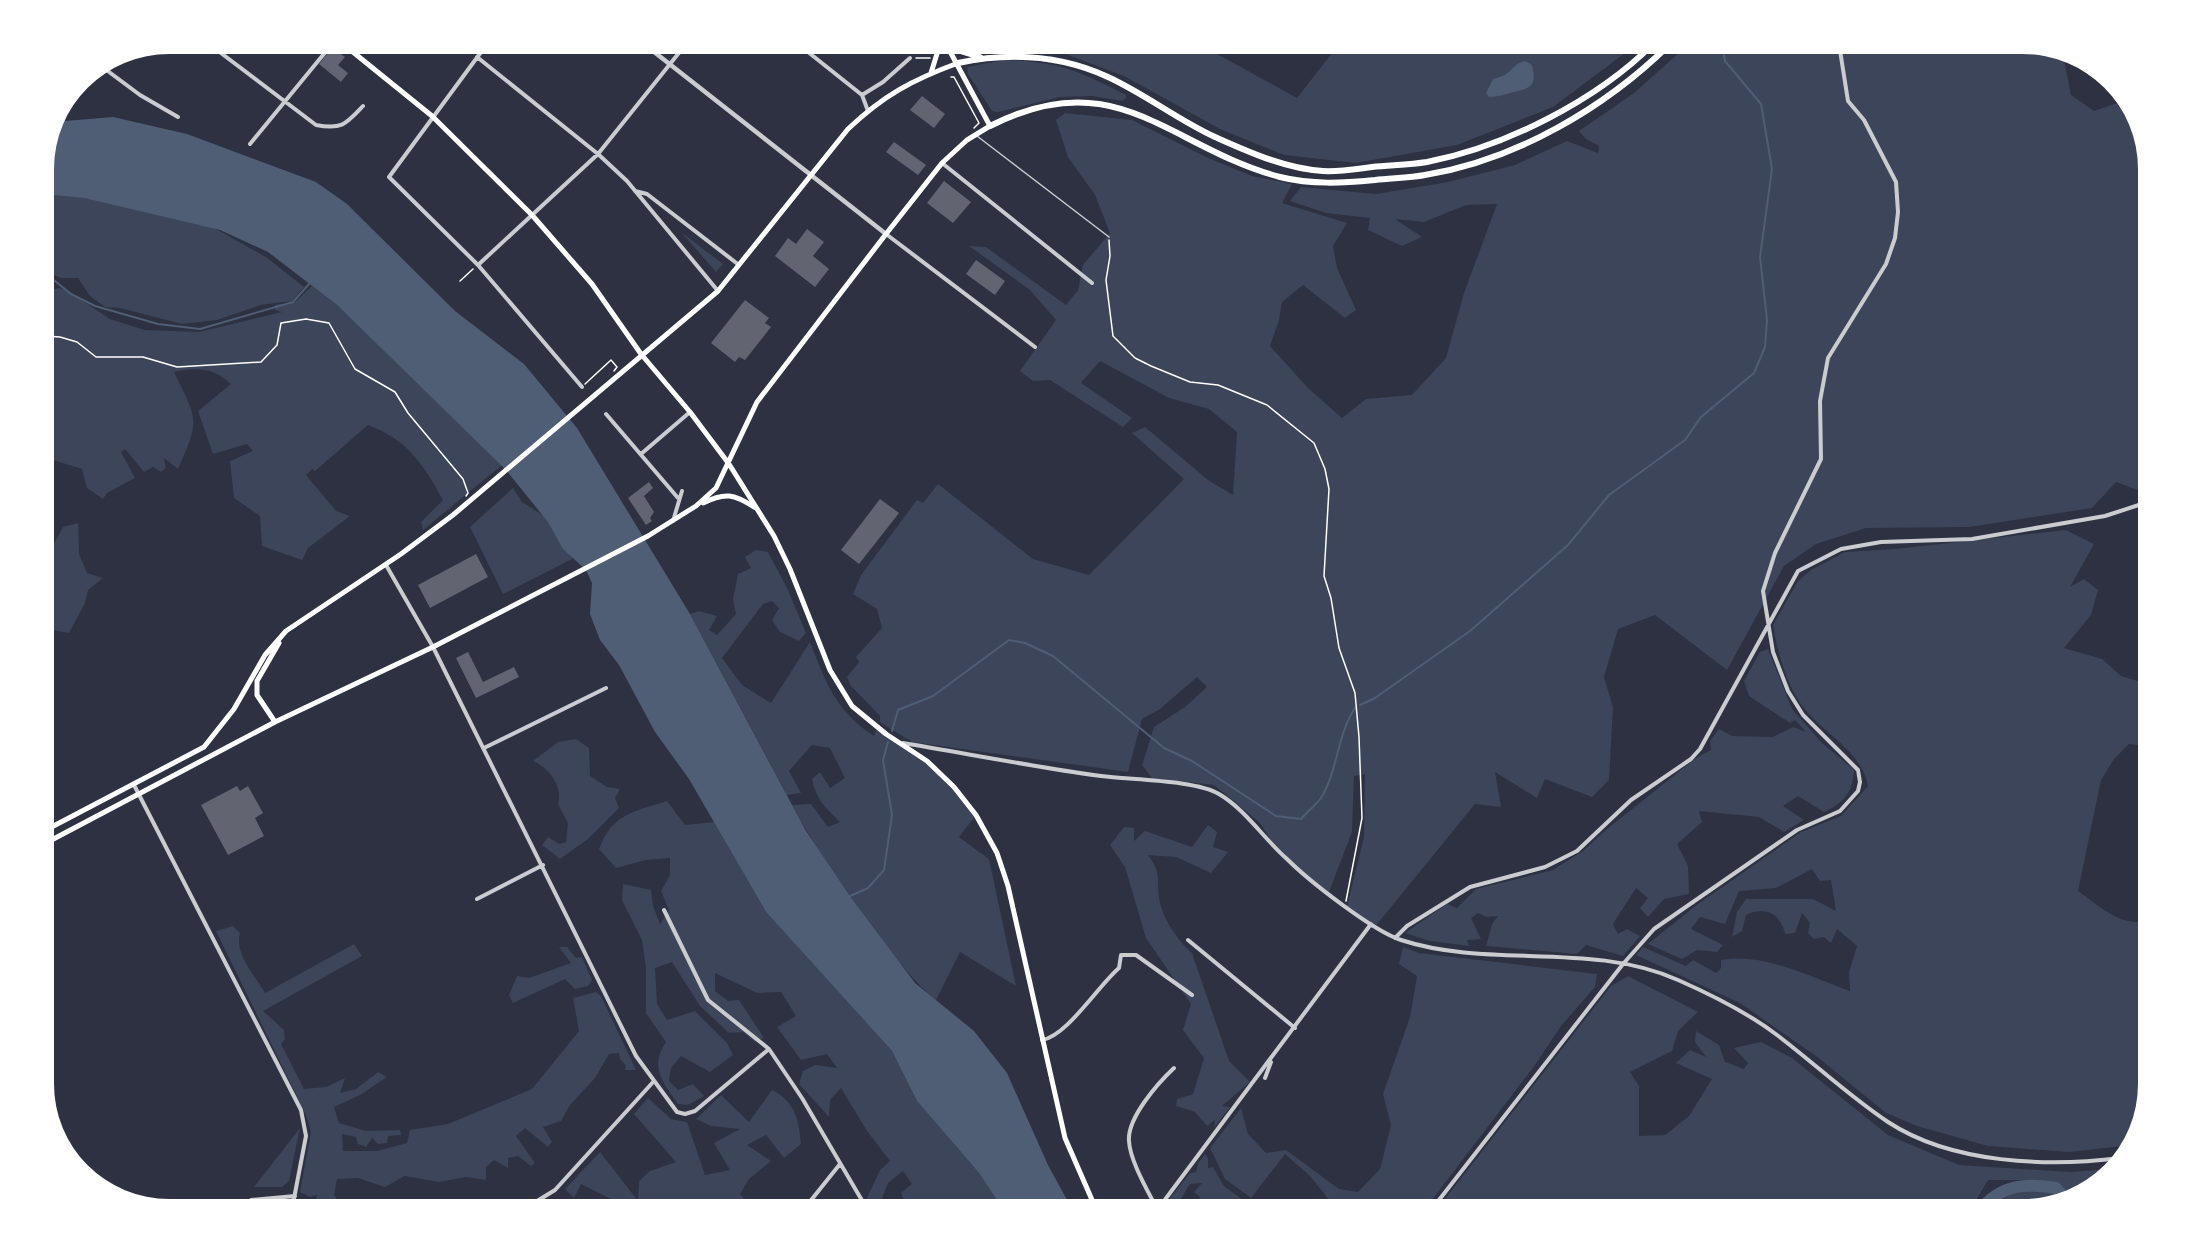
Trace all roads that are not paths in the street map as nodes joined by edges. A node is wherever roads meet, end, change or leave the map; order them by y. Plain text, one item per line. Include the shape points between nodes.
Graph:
1 (222, 54) edge
2 (324, 54) edge
3 (355, 54) edge
4 (479, 54) edge
5 (657, 54) edge
6 (678, 54) edge
7 (811, 54) edge
8 (937, 54) edge
9 (953, 54) edge
10 (970, 54) edge
11 (1641, 54) edge
12 (1658, 54) edge
13 (1841, 54) edge
14 (477, 57) junction
15 (910, 58) road end
16 (984, 58) junction
17 (958, 63) junction
18 (670, 64) junction
19 (108, 71) edge
20 (931, 73) junction
21 (862, 95) junction
22 (285, 102) junction
23 (363, 106) dead end
24 (867, 111) junction
25 (432, 116) junction
26 (178, 117) dead end
27 (990, 126) junction
28 (976, 135) junction
29 (250, 144) dead end
30 (598, 154) junction
31 (942, 163) junction
32 (810, 176) junction
33 (634, 190) junction
34 (532, 215) junction
35 (886, 234) junction
36 (1109, 237) road end
37 (478, 264) junction
38 (740, 265) junction
39 (1092, 283) dead end
40 (718, 291) junction
41 (1035, 347) dead end
42 (641, 354) junction
43 (582, 387) road end
44 (690, 412) junction
45 (606, 414) dead end
46 (641, 455) junction
47 (729, 464) junction
48 (682, 490) dead end
49 (678, 498) junction
50 (2138, 505) edge
51 (696, 506) junction
52 (756, 508) junction
53 (673, 521) junction
54 (386, 565) junction
55 (1768, 627) junction
56 (286, 632) junction
57 (433, 647) junction
58 (606, 688) dead end
59 (275, 722) junction
60 (901, 743) junction
61 (484, 748) junction
62 (134, 785) junction
63 (138, 795) junction
64 (54, 826) edge
65 (54, 839) edge
66 (543, 865) junction
67 (477, 899) dead end
68 (664, 910) dead end
69 (1371, 924) junction
70 (1395, 938) junction
71 (1188, 940) dead end
72 (1623, 964) junction
73 (1192, 995) dead end
74 (1295, 1028) junction
75 (1042, 1040) junction
76 (769, 1049) junction
77 (1274, 1056) junction
78 (1174, 1068) dead end
79 (1264, 1078) dead end
80 (654, 1081) junction
81 (2109, 1159) edge
82 (840, 1164) junction
83 (295, 1197) joint
84 (266, 1199) edge
85 (540, 1199) edge
86 (812, 1199) edge
87 (861, 1199) edge
88 (1092, 1199) edge
89 (1153, 1199) edge
90 (1165, 1199) edge
91 (1440, 1199) edge

1 - 22 street
2 - 22 street
3 - 25 main road
4 - 14 street
5 - 18 street
6 - 18 street
7 - 21 street
8 - 20 main road
9 - 17 main road
10 - 16 highway
11 - 16 highway via 1570,104 1514,133 1467,151 1426,162 1322,171 1282,164 1213,136 1109,77 1068,62 1033,56
12 - 27 highway via 1622,85 1518,147 1472,164 1425,175 1321,184 1280,177 1124,107 1082,102 1043,106
13 - 55 street via 1848,101 1864,120 1896,182 1895,238 1886,264 1828,358 1820,401 1821,459 1775,553 1762,591
14 - 25 street
14 - 30 street
15 - 21 street
16 - 17 highway
17 - 20 main road
17 - 27 main road
18 - 30 street
18 - 32 street
19 - 26 street
20 - 24 main road via 892,92
21 - 24 street
22 - 23 street via 316,125 331,128 346,125
22 - 29 street
24 - 32 main road
25 - 34 main road
25 - 37 street via 389,177
27 - 28 main road
28 - 31 main road
28 - 36 lane
30 - 33 street
30 - 34 street
31 - 35 main road
31 - 39 street
32 - 35 street
32 - 38 main road
33 - 38 street via 647,194
33 - 40 street
34 - 37 street
34 - 42 main road via 592,284
35 - 41 street
35 - 47 main road via 757,402
37 - 43 street
38 - 40 main road
40 - 42 main road
42 - 44 main road
42 - 54 main road via 453,516
44 - 46 street
44 - 47 main road
45 - 46 street
46 - 49 street
47 - 51 main road via 716,488
47 - 52 main road
48 - 49 street
49 - 53 street
50 - 55 street via 2105,516 1972,538 1881,542 1841,549 1798,571
51 - 52 main road via 719,494 735,495
51 - 53 main road
52 - 60 main road via 790,569 830,670 852,706
53 - 57 main road
54 - 56 main road
54 - 57 street
55 - 70 street via 1691,759 1631,800 1577,851 1545,867 1470,887 1407,926
55 - 72 street via 1788,691 1803,715 1858,770 1857,791 1839,811 1797,830 1654,929
56 - 59 main road via 257,681 257,694
56 - 62 main road via 265,655 234,709 204,747
57 - 59 main road
57 - 61 street
58 - 61 street
59 - 63 main road
60 - 69 street via 1100,776 1205,788 1232,803 1288,861
60 - 75 main road via 954,787 976,815 997,853
61 - 66 street
62 - 63 street
62 - 64 main road
63 - 65 main road
63 - 83 street via 301,1110 306,1136
66 - 67 street
66 - 80 street via 636,1056
68 - 76 street via 708,1000
69 - 70 street
69 - 74 street
70 - 72 street via 1432,950
71 - 74 street
72 - 81 street via 1674,978 1747,1014 1888,1122 1920,1138 1969,1153 2050,1164
72 - 91 street
73 - 75 street via 1136,955 1121,955 1119,968 1062,1030 1051,1039
74 - 77 street
75 - 88 main road via 1065,1138
76 - 80 street via 695,1111 677,1112
76 - 82 street
77 - 79 street
77 - 90 street
78 - 89 street via 1160,1082 1130,1130 1131,1151
80 - 85 street via 555,1190
82 - 86 street
82 - 87 street
83 - 84 street

